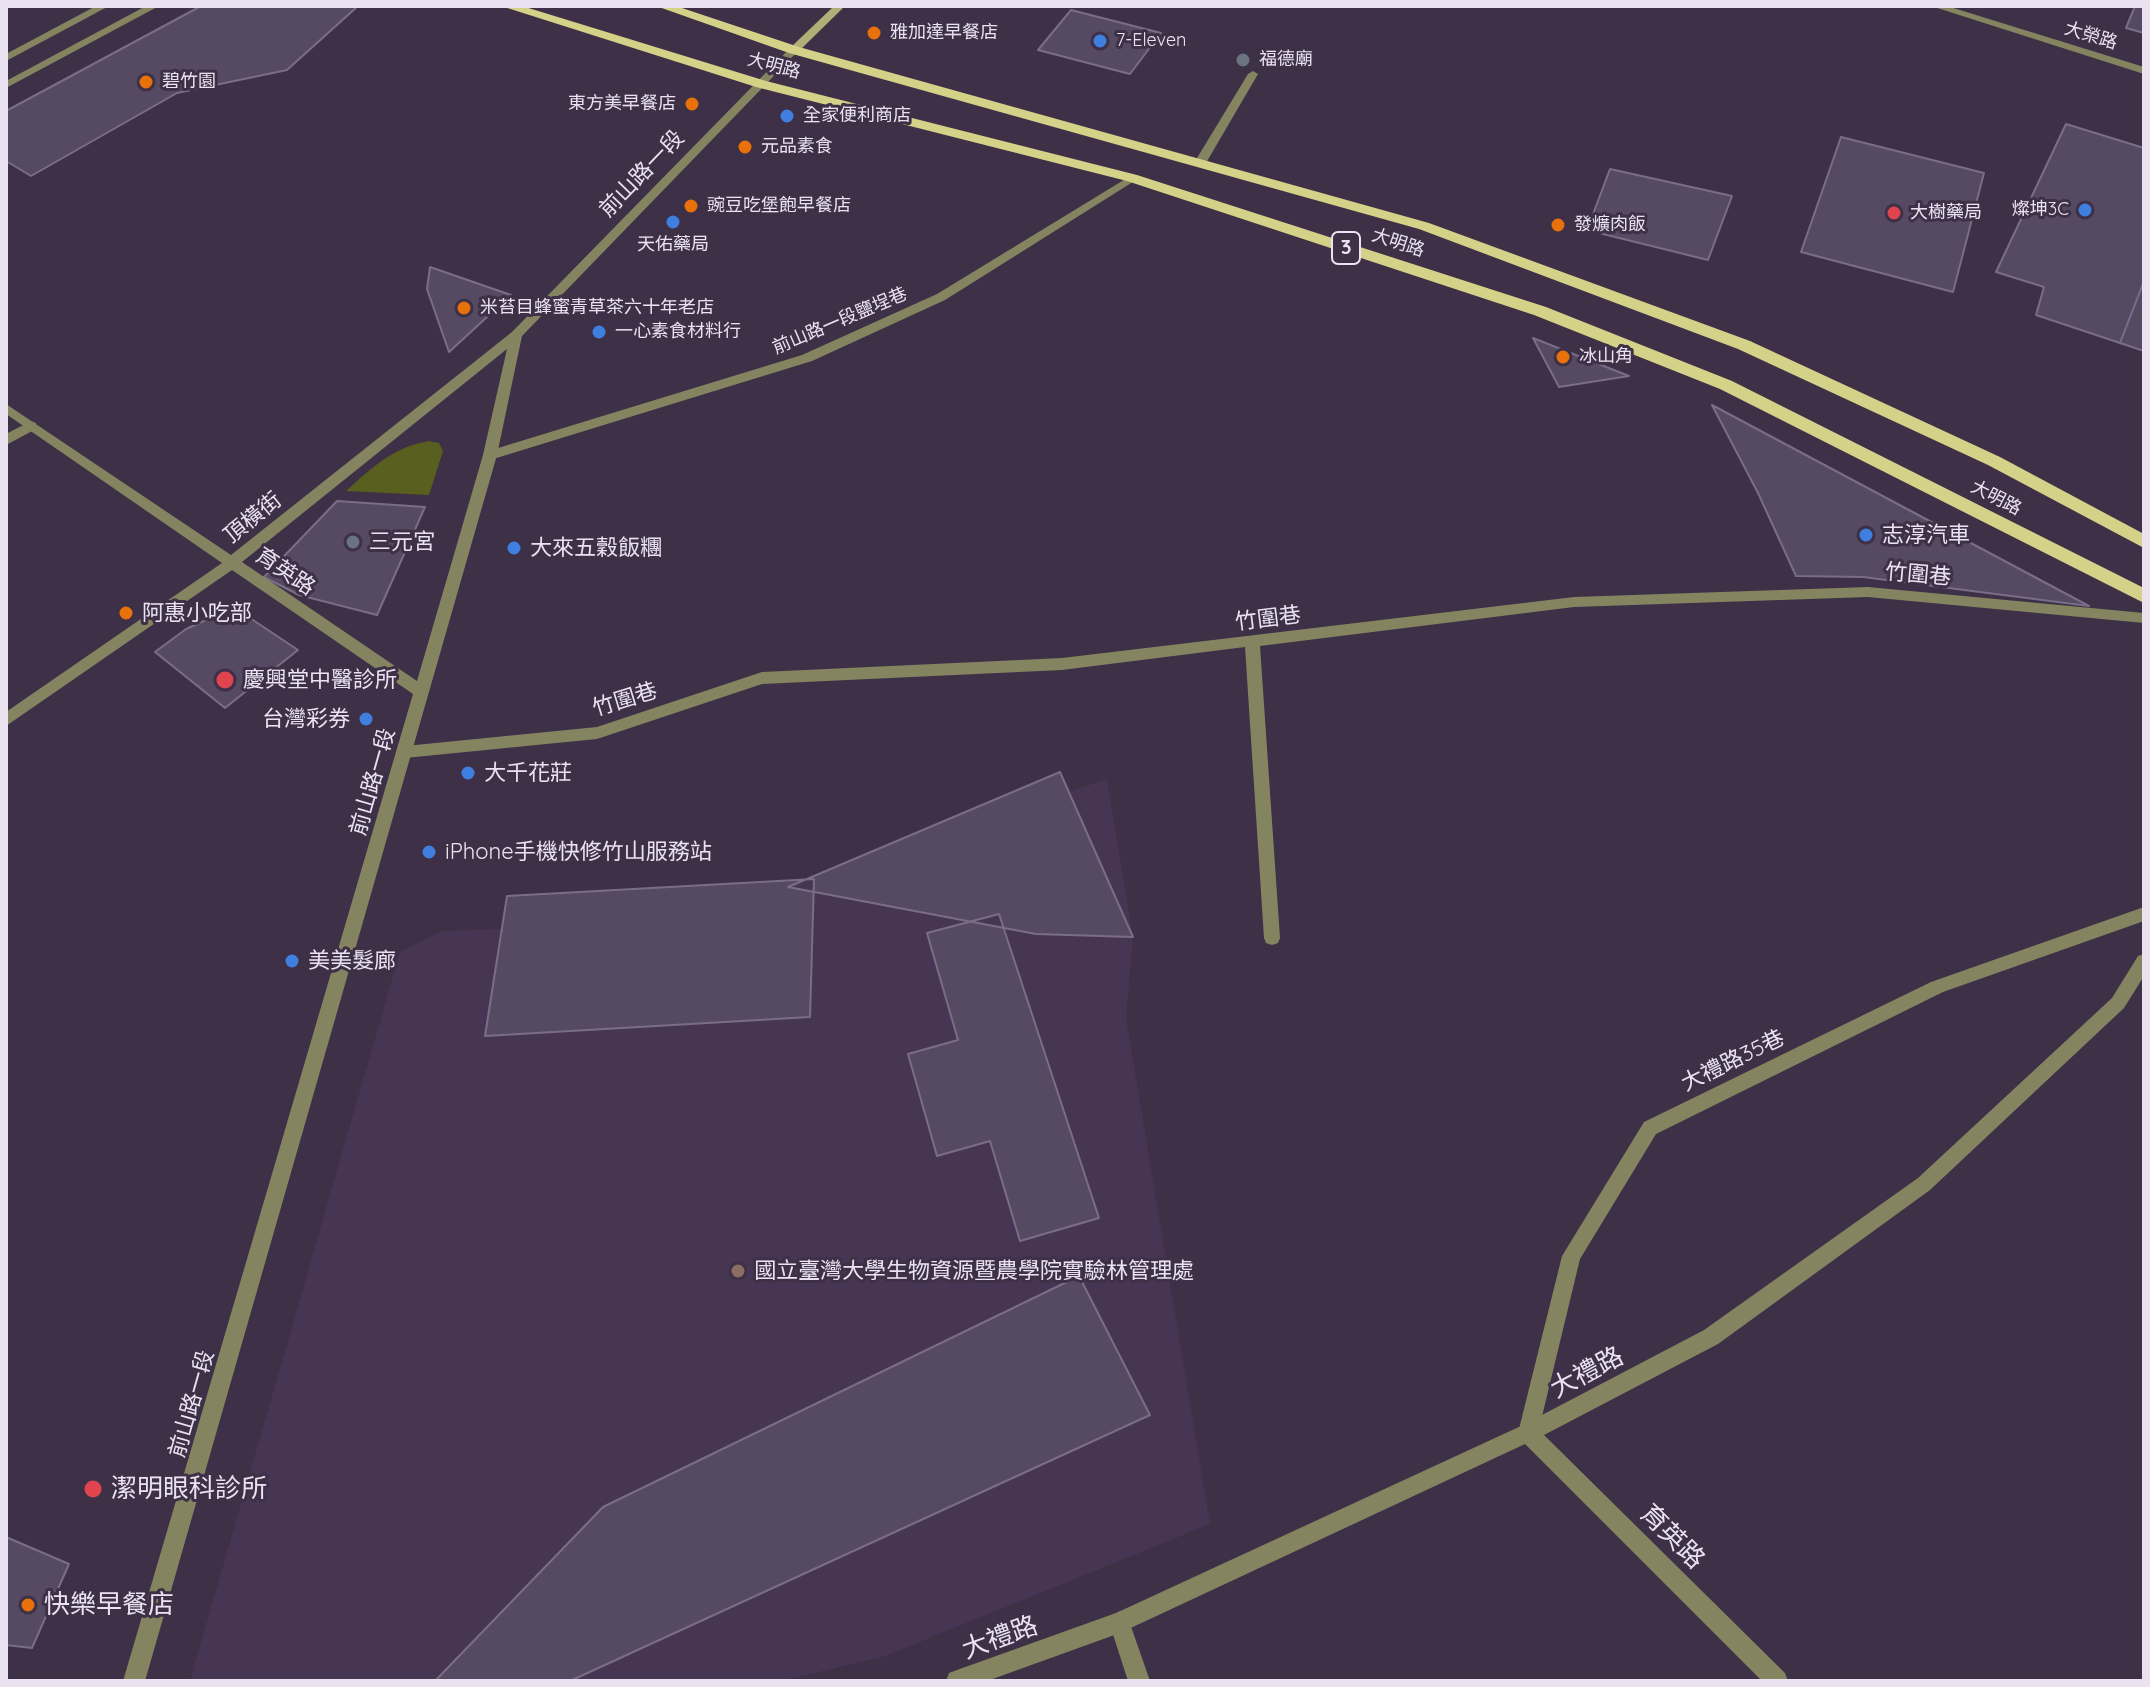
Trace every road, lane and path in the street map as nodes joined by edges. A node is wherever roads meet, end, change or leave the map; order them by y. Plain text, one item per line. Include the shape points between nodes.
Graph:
1 (104, 6) edge
2 (154, 6) edge
3 (508, 6) edge
4 (663, 6) edge
5 (840, 6) edge
6 (1936, 6) edge
7 (794, 50) junction
8 (6, 58) edge
9 (2144, 71) edge
10 (1253, 74) dead end
11 (761, 84) junction
12 (6, 85) edge
13 (1200, 163) junction
14 (1132, 178) junction
15 (516, 335) junction
16 (6, 408) edge
17 (31, 426) junction
18 (6, 440) edge
19 (490, 455) junction
20 (2144, 542) edge
21 (230, 564) junction
22 (2144, 596) edge
23 (2144, 618) edge
24 (1252, 643) junction
25 (421, 692) junction
26 (6, 720) edge
27 (405, 752) junction
28 (2144, 914) edge
29 (1272, 938) dead end
30 (2144, 961) edge
31 (1528, 1433) junction
32 (1120, 1622) junction
33 (134, 1681) edge
34 (957, 1681) edge
35 (1139, 1681) edge
36 (1777, 1681) edge

1 - 8 street
2 - 12 street
3 - 11 main road, 大明路 / 3
4 - 7 main road, 大明路 / 3
5 - 7 street, 前山路一段
6 - 9 street, 大榮路
7 - 11 street, 前山路一段
7 - 13 main road, 大明路 / 3
10 - 13 street
11 - 14 main road, 大明路 / 3
11 - 15 street, 前山路一段
13 - 20 main road, 大明路 / 3 via 1424,226 1744,345 1994,461
14 - 19 street, 前山路一段鹽埕巷 via 941,297 807,358
14 - 22 main road, 大明路 / 3 via 1540,311 1726,385
15 - 19 street, 前山路一段
15 - 21 street, 頂橫街
16 - 17 street, 育英路
17 - 18 street
17 - 21 street, 育英路
19 - 25 street, 前山路一段
21 - 25 street, 育英路
21 - 26 street, 頂橫街
23 - 24 street, 竹圍巷 via 1868,592 1574,602
24 - 27 street, 竹圍巷 via 1062,664 762,678 597,733
24 - 29 street
25 - 27 street, 前山路一段
27 - 33 street, 前山路一段
28 - 31 street, 大禮路35巷 via 1937,987 1650,1128 1571,1256
30 - 31 street, 大禮路 via 2118,1003 1924,1184 1711,1337
31 - 32 street, 大禮路
31 - 36 street, 育英路
32 - 34 street, 大禮路
32 - 35 street

